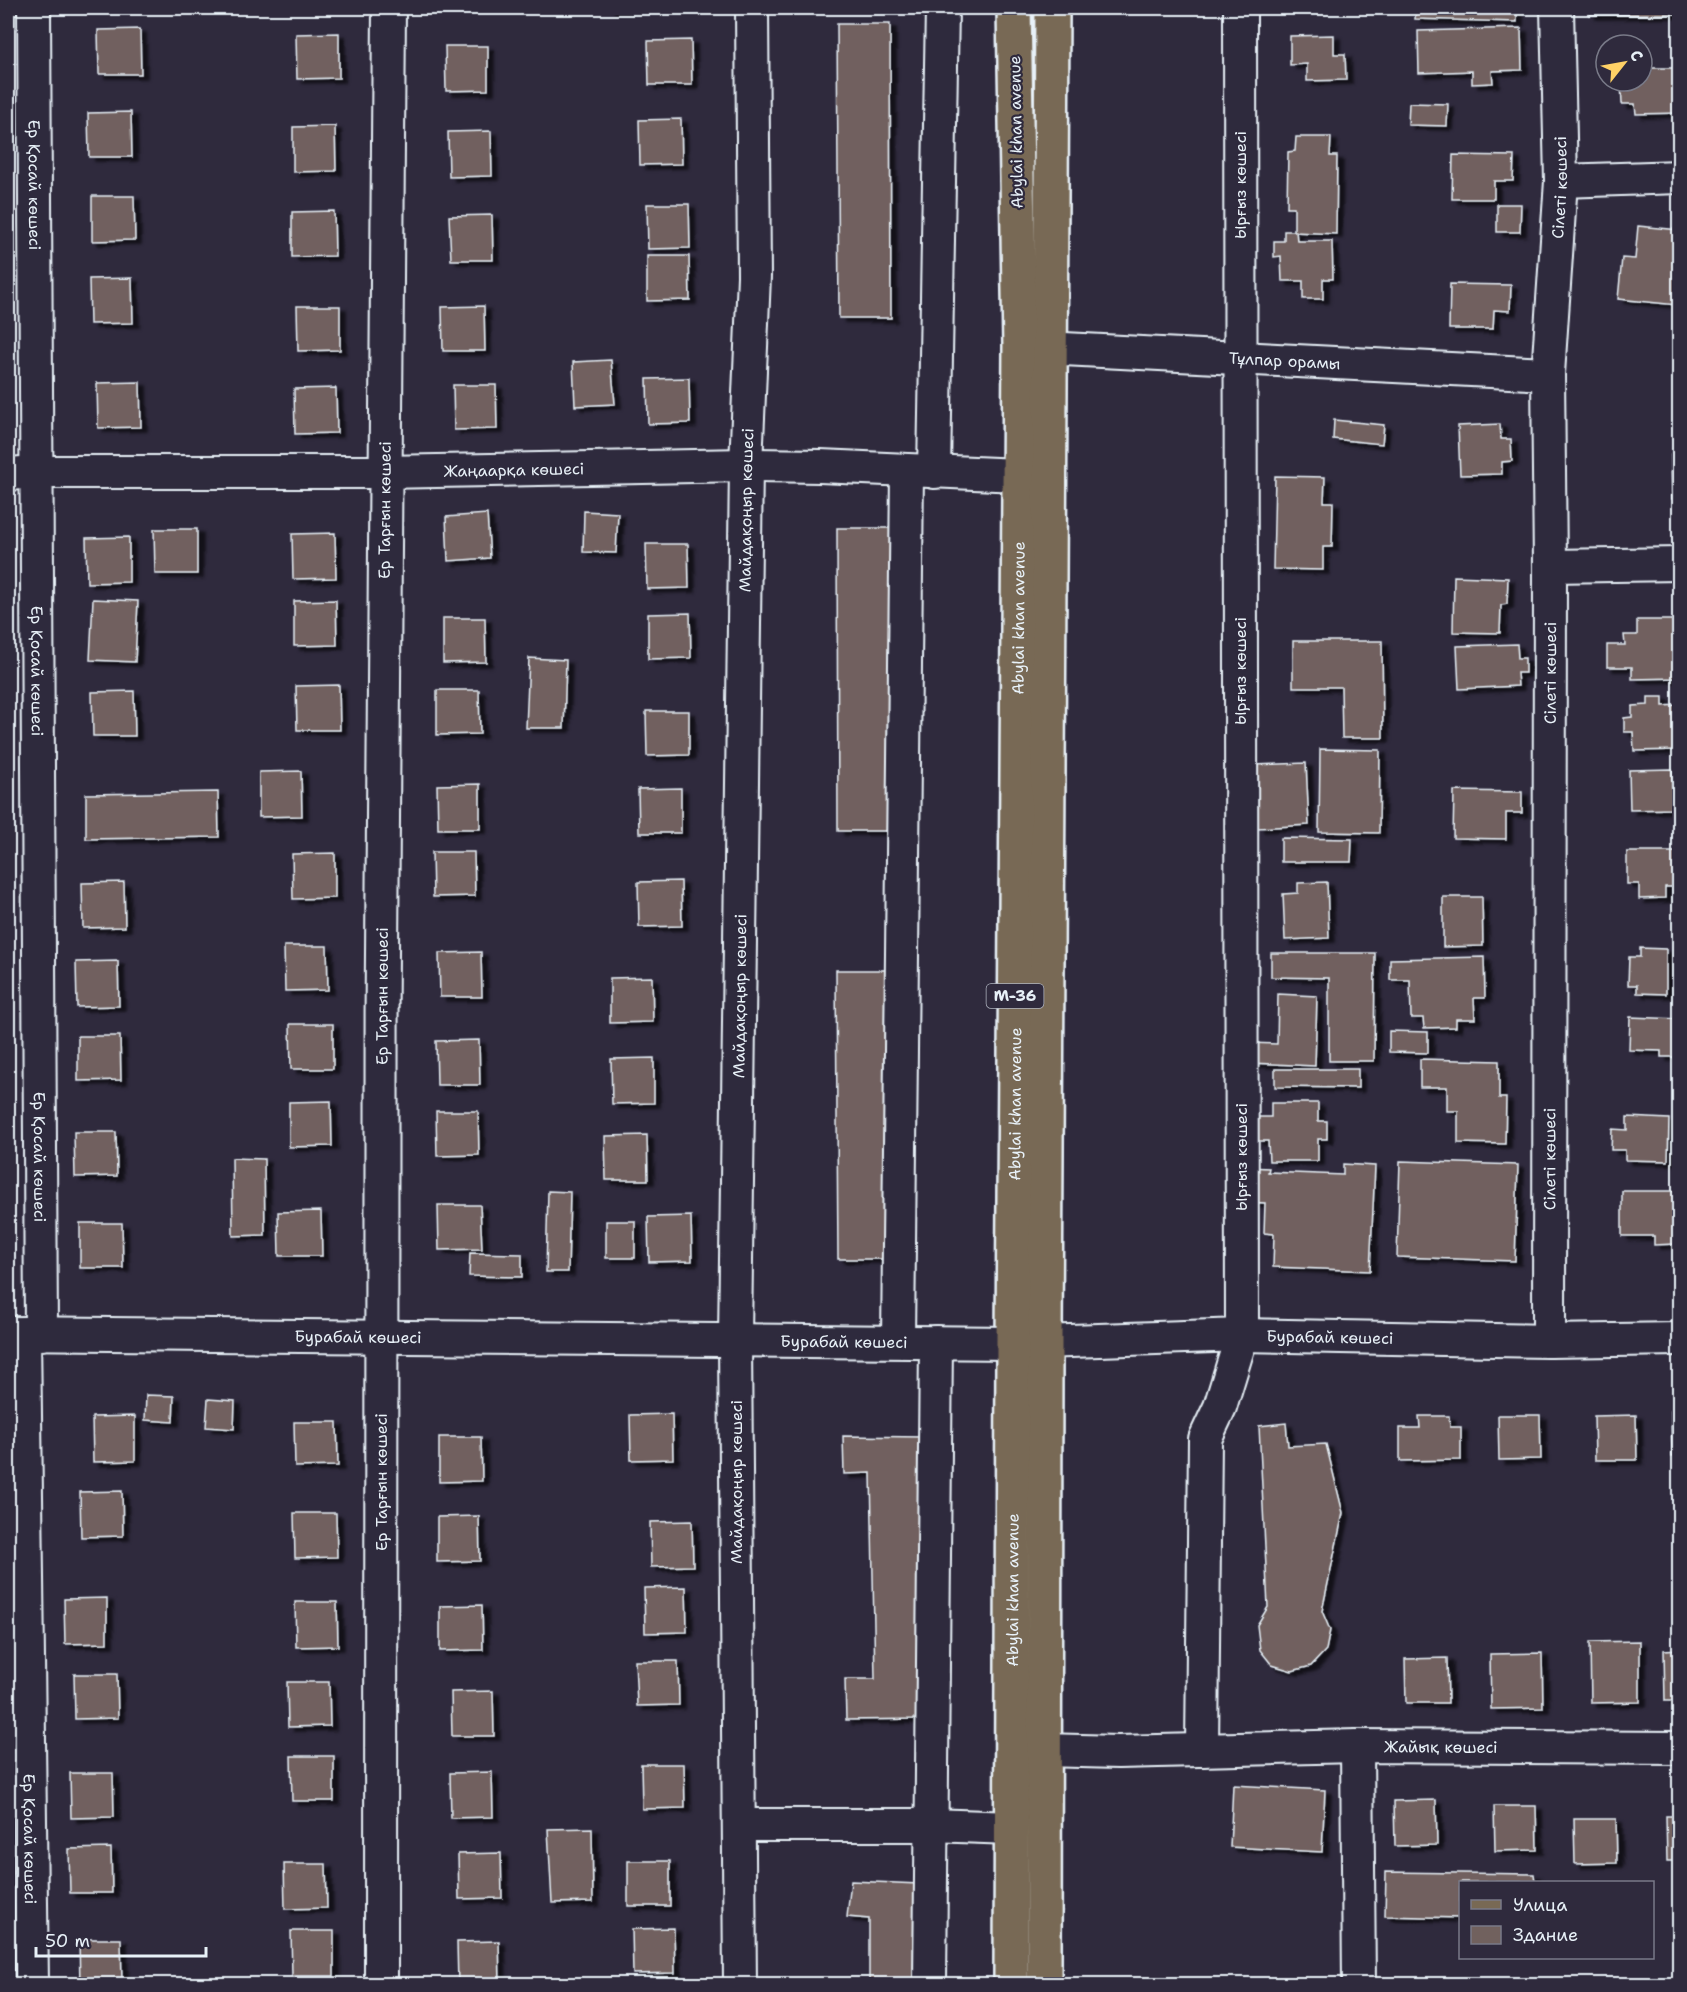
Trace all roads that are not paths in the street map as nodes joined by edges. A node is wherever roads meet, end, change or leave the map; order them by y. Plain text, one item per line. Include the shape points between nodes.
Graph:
1 (34, 8) edge
2 (389, 8) edge
3 (752, 8) edge
4 (942, 8) edge
5 (1014, 8) edge
6 (1052, 8) edge
7 (1240, 8) edge
8 (1557, 8) edge
9 (1680, 177) edge
10 (1561, 180) junction
11 (1035, 348) junction
12 (1240, 358) junction
13 (1548, 374) junction
14 (746, 465) junction
15 (921, 471) junction
16 (383, 472) junction
17 (22, 473) edge
18 (1018, 475) junction
19 (1680, 564) edge
20 (1550, 566) junction
21 (24, 1333) edge
22 (1242, 1335) junction
23 (380, 1337) junction
24 (1680, 1338) edge
25 (735, 1340) junction
26 (898, 1341) junction
27 (1549, 1341) junction
28 (936, 1342) junction
29 (1012, 1342) junction
30 (1045, 1342) junction
31 (1357, 1746) junction
32 (1680, 1748) edge
33 (1043, 1750) junction
34 (1202, 1750) junction
35 (739, 1825) junction
36 (932, 1825) junction
37 (1011, 1828) junction
38 (32, 1984) edge
39 (381, 1984) edge
40 (740, 1984) edge
41 (930, 1984) edge
42 (1011, 1984) edge
43 (1044, 1984) edge
44 (1359, 1984) edge

1 - 17 street, Ер Қосай көшесі
2 - 16 street, Ер Тарғын көшесі
3 - 14 street, Майдақоңыр көшесі via 754,276
4 - 15 street
5 - 11 main road, Abylai khan avenue / M-36
6 - 11 main road, Abylai khan avenue / M-36
7 - 12 street, Ырғыз көшесі
8 - 10 street, Сілеті көшесі
9 - 10 street
10 - 13 street, Сілеті көшесі
11 - 12 street, Тұлпар орамы
11 - 18 main road, Abylai khan avenue / M-36
11 - 30 main road, Abylai khan avenue / M-36
12 - 13 street, Тұлпар орамы
12 - 22 street, Ырғыз көшесі
13 - 20 street, Сілеті көшесі
14 - 15 street, Жаңаарқа көшесі
14 - 16 street, Жаңаарқа көшесі
14 - 25 street, Майдақоңыр көшесі
15 - 18 street, Жаңаарқа көшесі
15 - 26 street
16 - 17 street, Жаңаарқа көшесі
16 - 23 street, Ер Тарғын көшесі
17 - 21 street, Ер Қосай көшесі
18 - 29 main road, Abylai khan avenue / M-36
19 - 20 street
20 - 27 street, Сілеті көшесі
21 - 23 street, Бурабай көшесі
21 - 38 street, Ер Қосай көшесі
22 - 27 street, Бурабай көшесі
22 - 30 street, Бурабай көшесі
22 - 34 street, Ырғыз көшесі via 1220,1407 1205,1439
23 - 25 street, Бурабай көшесі
23 - 39 street, Ер Тарғын көшесі
24 - 27 street, Бурабай көшесі
25 - 26 street, Бурабай көшесі
25 - 35 street, Майдақоңыр көшесі
26 - 28 street, Бурабай көшесі
28 - 29 street, Бурабай көшесі
28 - 36 street
29 - 30 street, Бурабай көшесі
29 - 37 main road, Abylai khan avenue / M-36
30 - 33 main road, Abylai khan avenue / M-36
31 - 32 street, Жайық көшесі
31 - 34 street, Жайық көшесі
31 - 44 street
33 - 34 street, Жайық көшесі
33 - 43 main road, Abylai khan avenue / M-36
35 - 36 street
35 - 40 street, Майдақоңыр көшесі
36 - 37 street
36 - 41 street
37 - 42 main road, Abylai khan avenue / M-36

